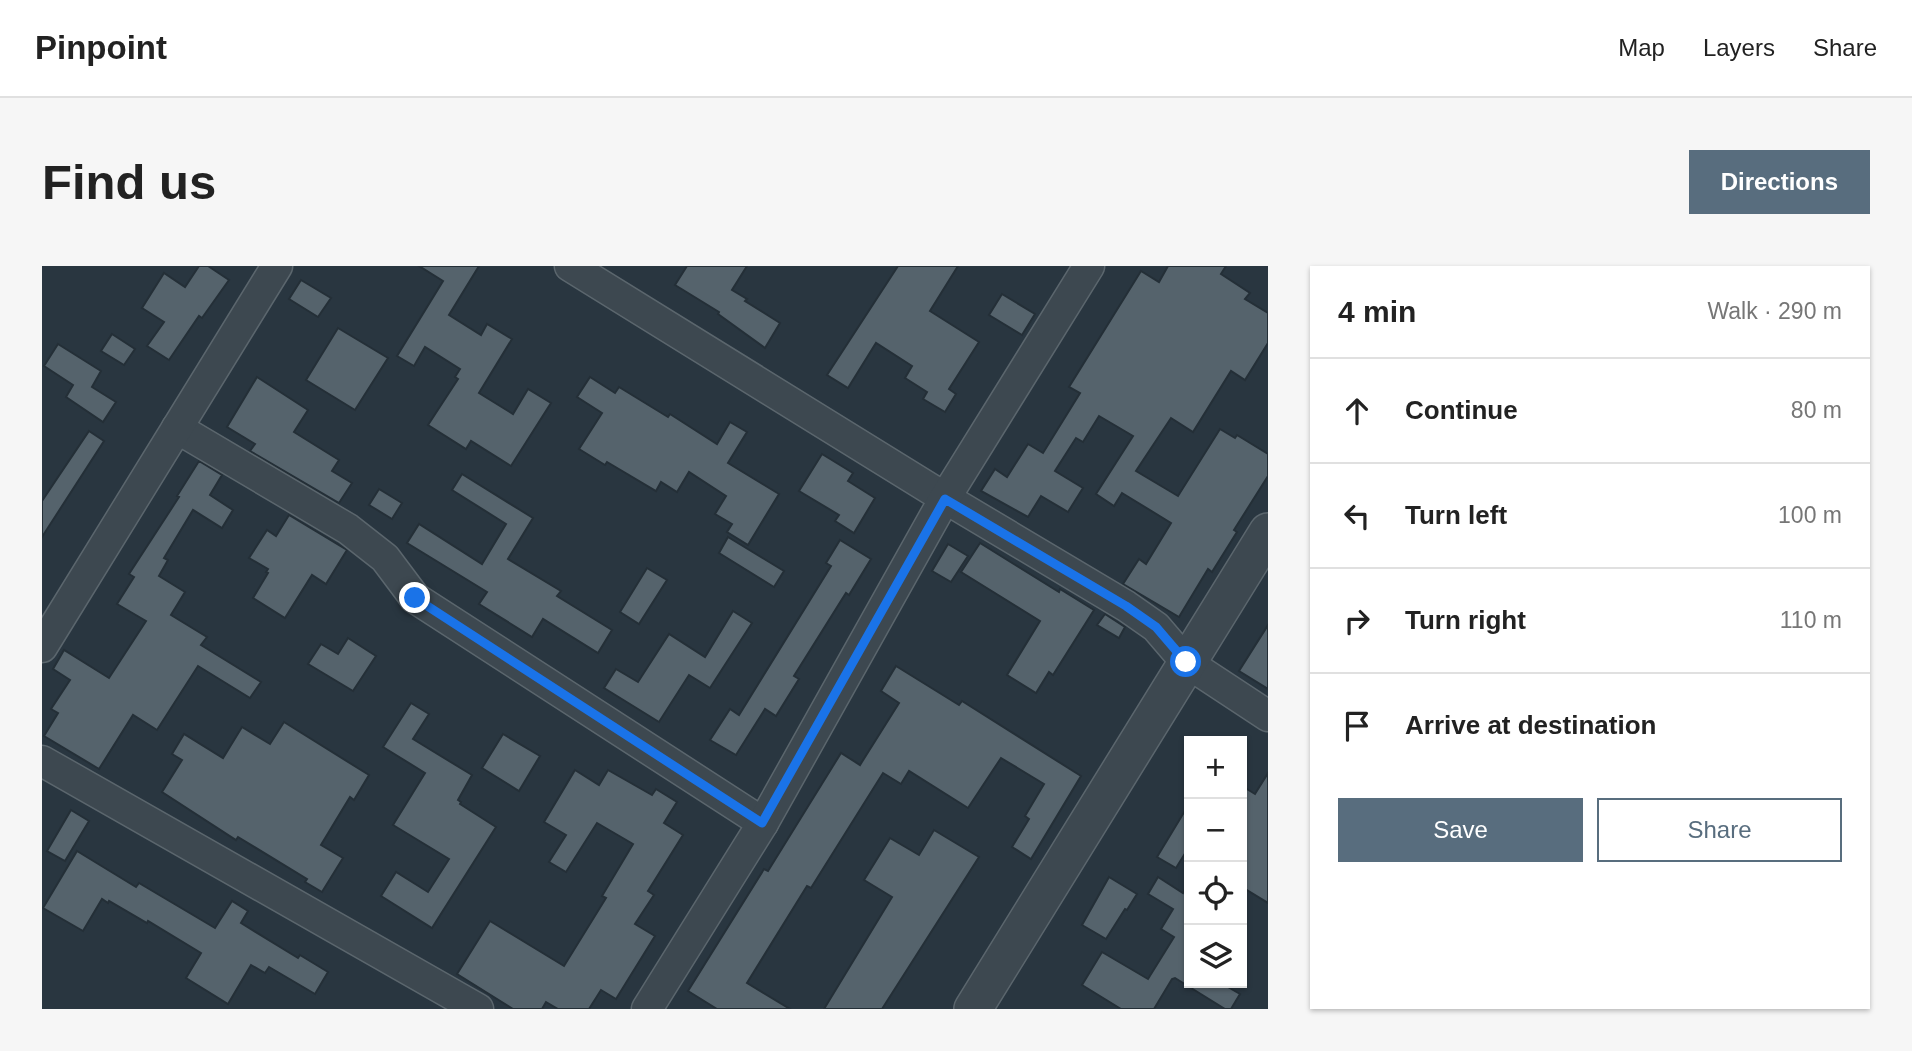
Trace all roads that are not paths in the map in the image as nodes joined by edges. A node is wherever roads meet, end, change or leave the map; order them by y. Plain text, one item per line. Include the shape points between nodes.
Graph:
1 (277, 266) edge
2 (570, 266) edge
3 (1089, 266) edge
4 (177, 428) junction
5 (945, 499) junction
6 (1268, 532) edge
7 (42, 647) edge
8 (1186, 662) junction
9 (1268, 716) edge
10 (42, 761) edge
11 (762, 823) junction
12 (478, 1009) edge
13 (647, 1009) edge
14 (973, 1009) edge

1 - 4 street
2 - 5 street
3 - 5 street
4 - 7 street
4 - 11 street via 348,528 385,558 415,598
5 - 8 street via 1126,606 1156,627
5 - 11 street
6 - 8 street
8 - 9 street
8 - 14 street
10 - 12 street
11 - 13 street

